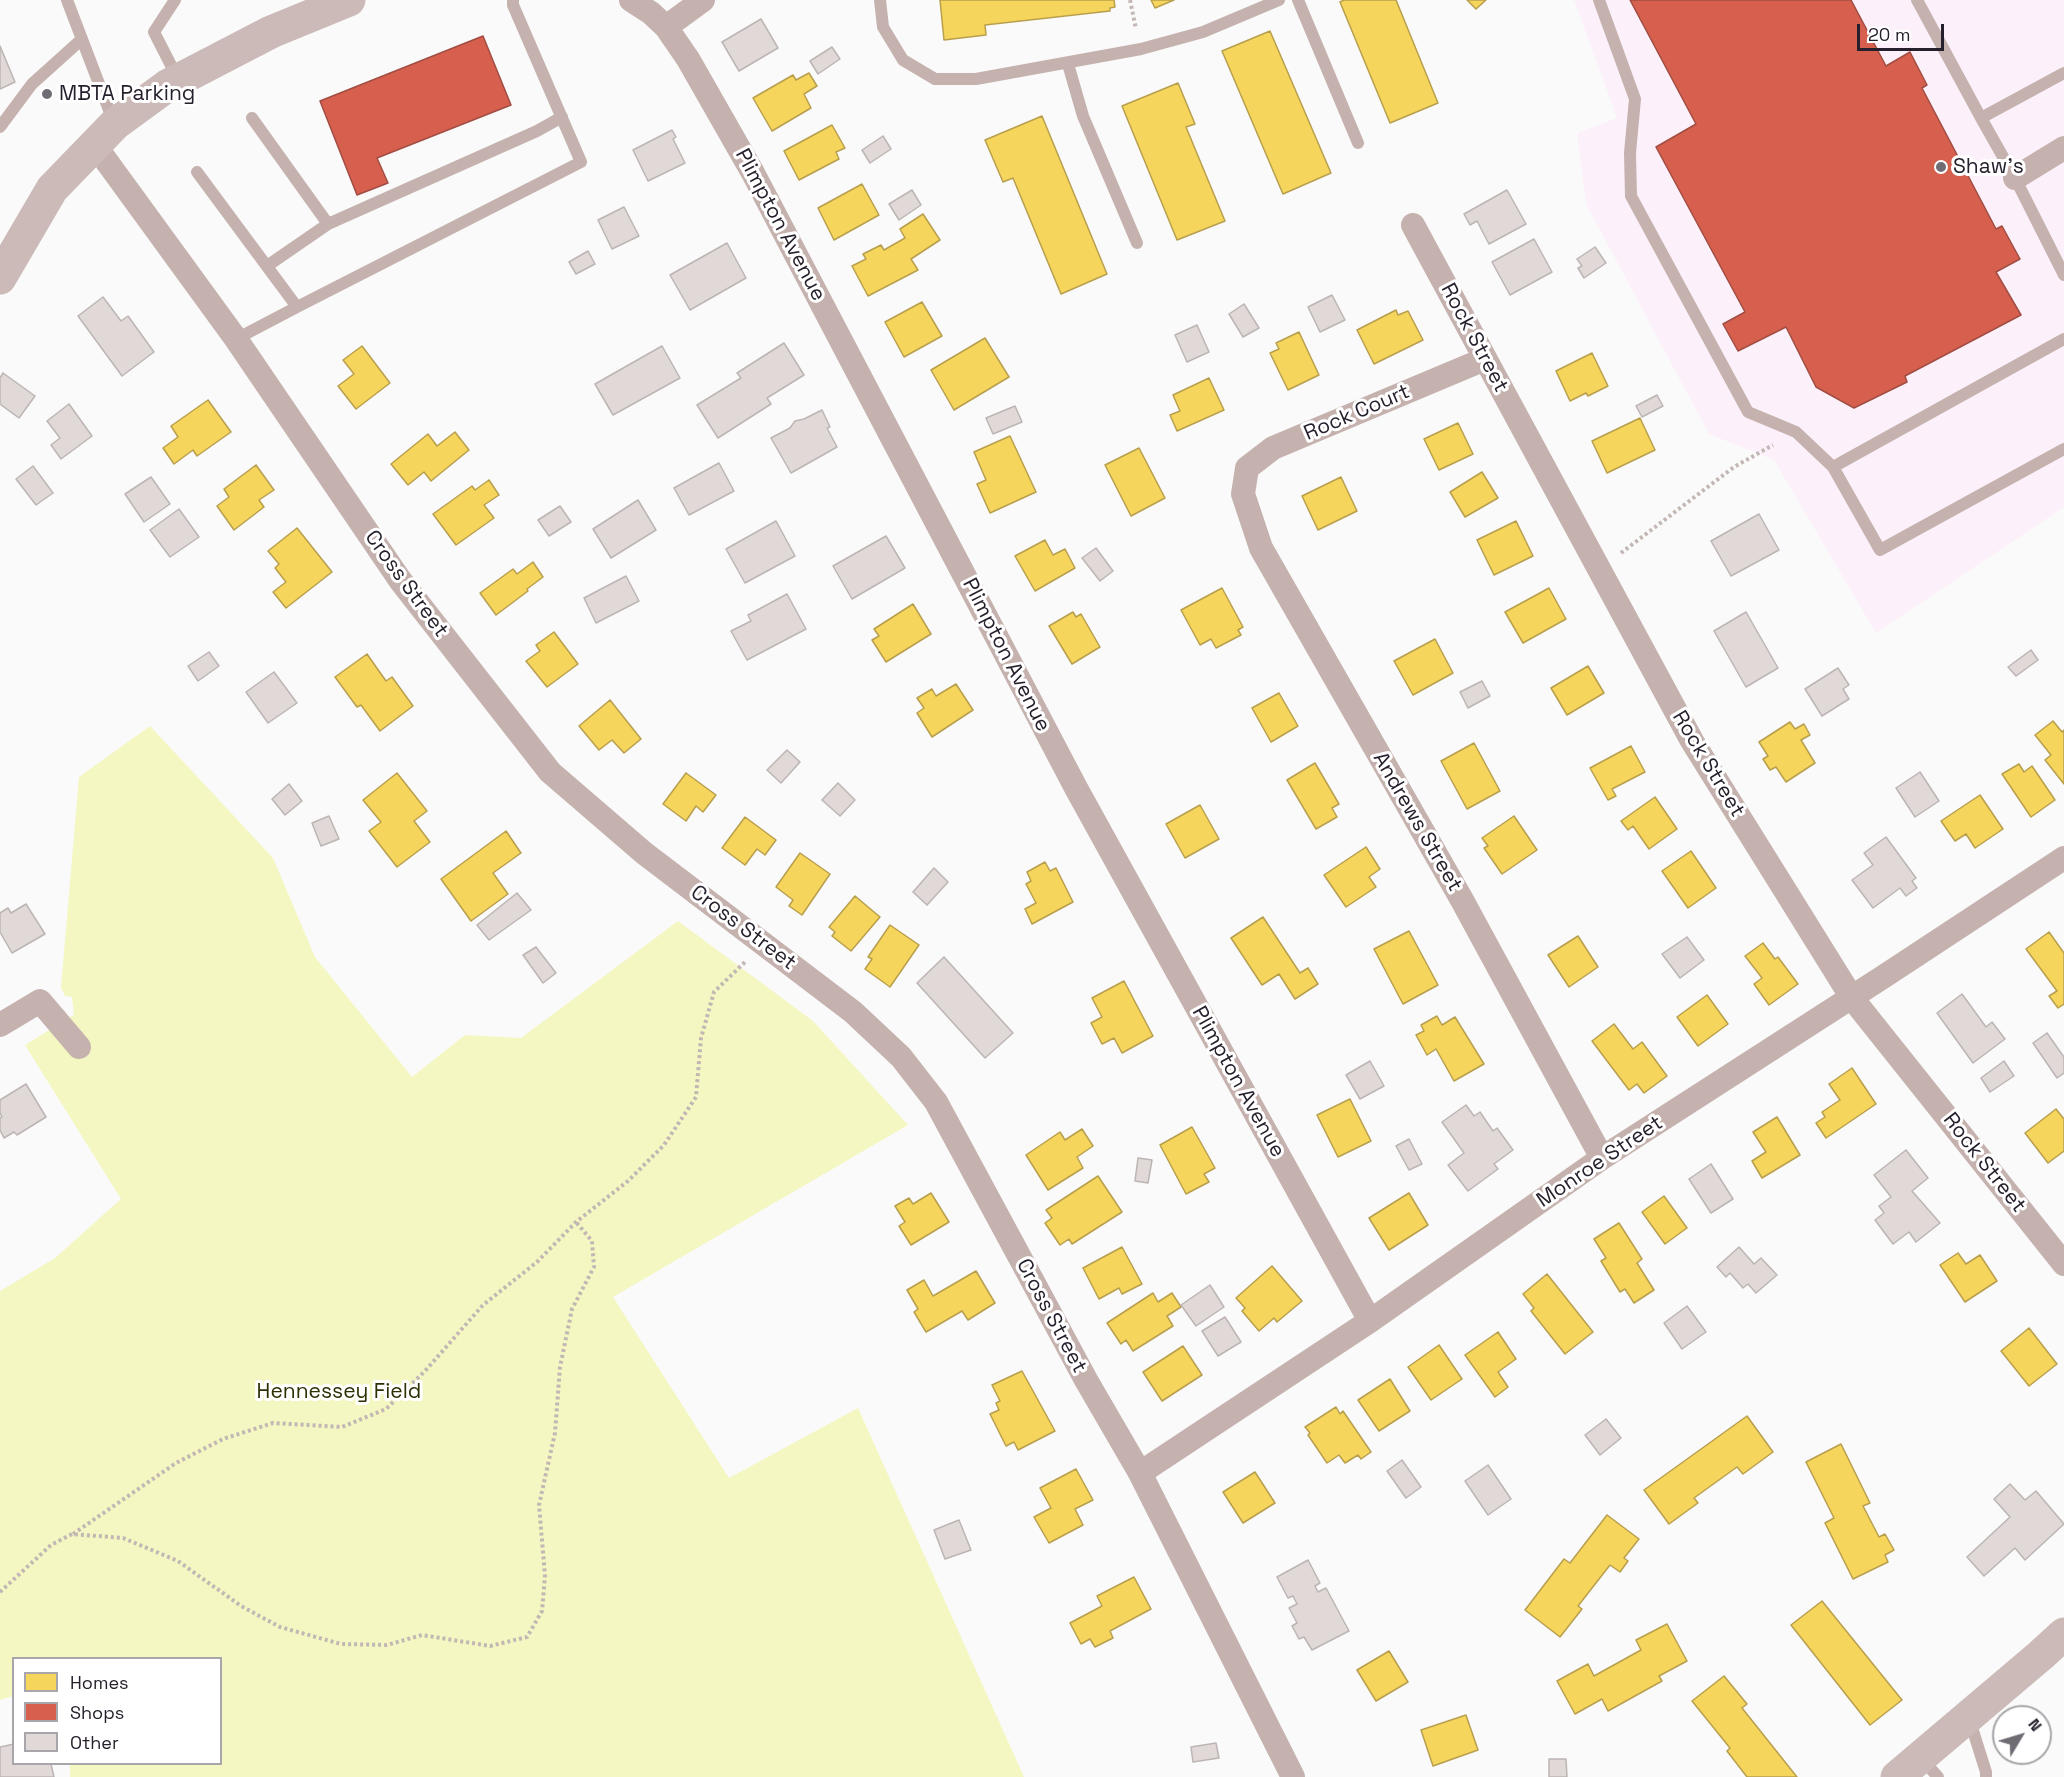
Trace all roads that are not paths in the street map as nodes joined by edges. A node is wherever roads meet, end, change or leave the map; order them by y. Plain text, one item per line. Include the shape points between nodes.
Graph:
1 (67, 0) edge
2 (175, 0) edge
3 (349, 0) edge
4 (513, 0) edge
5 (631, 0) edge
6 (704, 0) edge
7 (880, 0) edge
8 (1279, 0) edge
9 (1298, 0) edge
10 (1599, 0) edge
11 (1917, 0) edge
12 (666, 27) junction
13 (82, 39) junction
14 (1068, 64) junction
15 (2064, 73) edge
16 (179, 80) junction
17 (562, 117) junction
18 (252, 118) dead end
19 (1981, 118) junction
20 (0, 127) edge
21 (105, 134) junction
22 (1358, 143) dead end
23 (2064, 148) edge
24 (197, 172) dead end
25 (2015, 178) junction
26 (328, 224) junction
27 (1413, 225) dead end
28 (1137, 243) dead end
29 (2061, 260) edge
30 (267, 266) junction
31 (2064, 275) edge
32 (0, 278) edge
33 (297, 307) junction
34 (236, 339) junction
35 (2064, 339) edge
36 (1485, 359) junction
37 (2064, 450) edge
38 (1833, 467) junction
39 (1244, 483) joint
40 (2064, 858) edge
41 (1852, 998) junction
42 (0, 1025) edge
43 (79, 1047) dead end
44 (1602, 1158) junction
45 (2064, 1264) edge
46 (1370, 1321) junction
47 (1140, 1473) junction
48 (2064, 1634) edge
49 (1969, 1716) junction
50 (1918, 1770) edge
51 (1293, 1777) edge
52 (1986, 1777) edge

1 - 13 lane
2 - 16 lane via 154,32
3 - 16 street via 271,32
4 - 17 lane
5 - 12 street, Plimpton Avenue
6 - 12 street
7 - 14 lane via 883,27 903,60 935,79 976,79
8 - 14 lane via 1203,32
9 - 22 lane
10 - 38 lane via 1635,99 1631,196 1748,412 1796,432
11 - 19 lane
12 - 46 street, Plimpton Avenue via 753,173 1076,788
13 - 20 lane via 32,84
13 - 21 lane
14 - 28 lane via 1083,116
15 - 19 lane
16 - 21 street
17 - 26 lane
17 - 33 lane via 581,162
18 - 26 lane
19 - 25 lane
21 - 32 street via 52,189
21 - 34 street, Cross Street
23 - 25 street
24 - 30 lane
25 - 29 lane
26 - 30 lane
27 - 36 street, Rock Street
29 - 31 lane
30 - 33 lane
33 - 34 lane
34 - 47 street, Cross Street via 400,580 550,772 644,853 853,1012 901,1057 936,1102
35 - 38 lane
36 - 39 street, Rock Court via 1273,448 1247,468
36 - 41 street, Rock Street via 1692,741
37 - 38 lane via 1880,550
39 - 44 street, Andrews Street via 1243,494 1260,548 1462,900
40 - 41 street, Monroe Street
41 - 44 street, Monroe Street
41 - 45 street, Rock Street
42 - 43 street via 40,1001
44 - 46 street, Monroe Street
46 - 47 street, Monroe Street
47 - 51 street, Cross Street
48 - 49 street
49 - 50 street
49 - 52 lane

